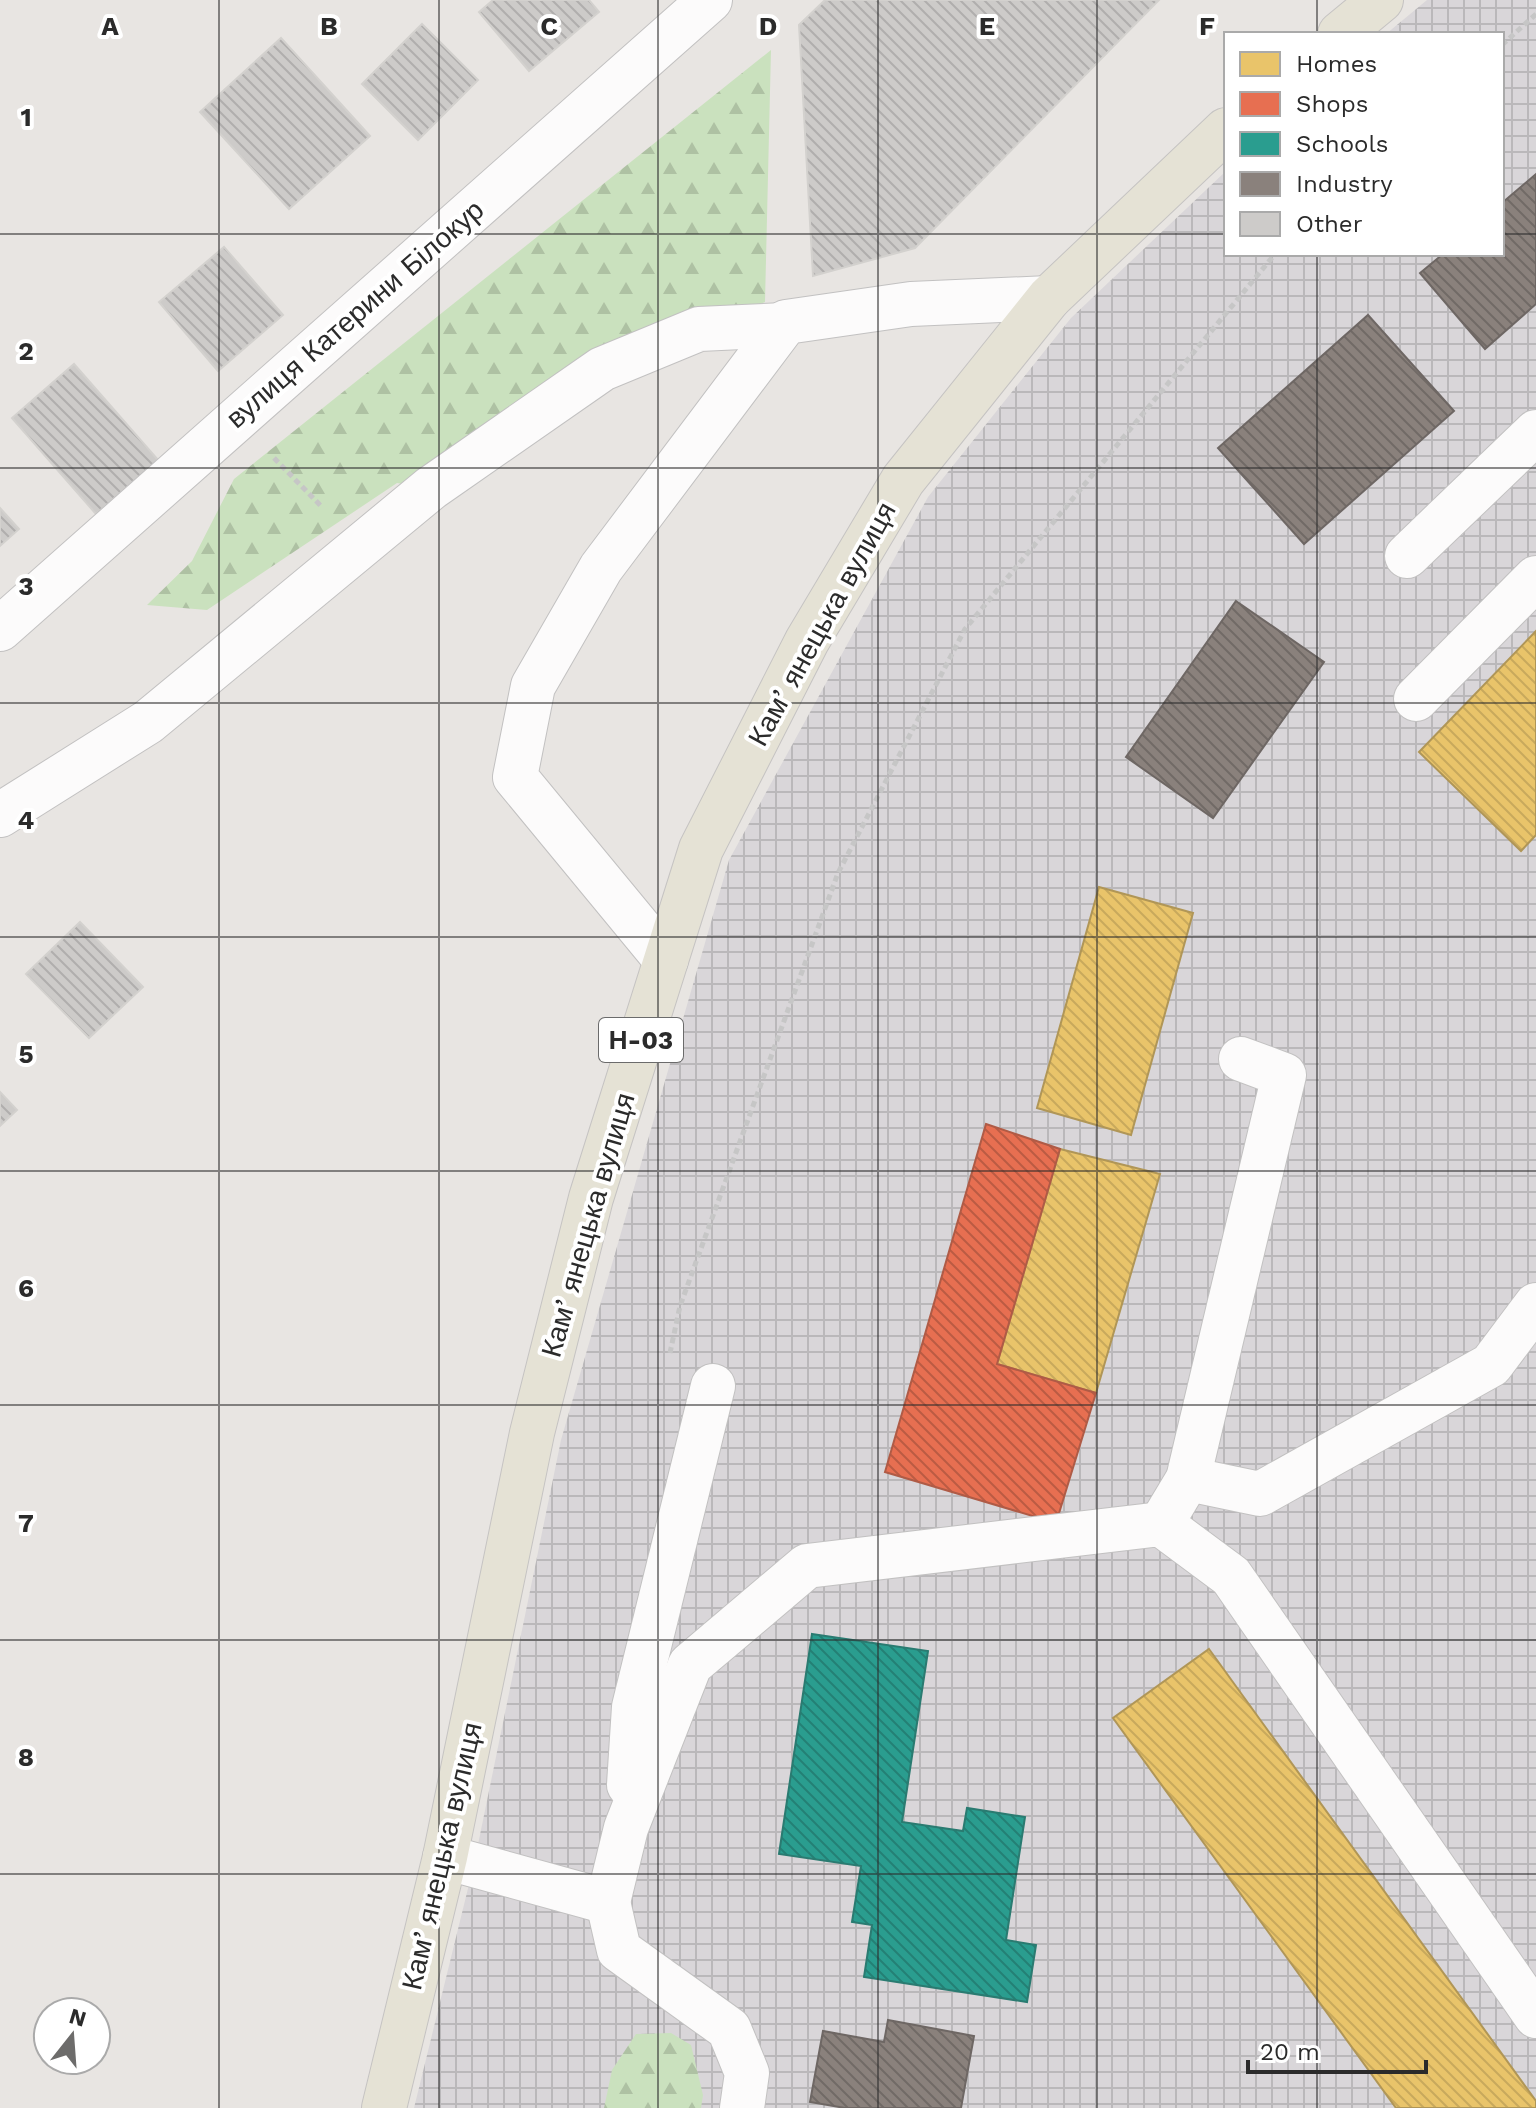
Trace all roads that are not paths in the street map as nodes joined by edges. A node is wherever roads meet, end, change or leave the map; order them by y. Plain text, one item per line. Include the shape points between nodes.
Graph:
1 (710, 0) edge
2 (1381, 0) edge
3 (1342, 32) edge
4 (1224, 132) edge
5 (1049, 298) junction
6 (784, 325) junction
7 (1536, 432) edge
8 (1407, 556) dead end
9 (1536, 578) edge
10 (0, 629) edge
11 (1416, 699) dead end
12 (0, 815) edge
13 (666, 960) junction
14 (1241, 1059) dead end
15 (1536, 1305) edge
16 (713, 1386) dead end
17 (1188, 1479) junction
18 (1161, 1524) junction
19 (626, 1828) junction
20 (445, 1857) junction
21 (608, 1902) junction
22 (1536, 2016) edge
23 (384, 2108) edge
24 (742, 2108) edge

1 - 10 street, вулиця Катерини Білокур
2 - 3 main road
4 - 5 main road, Камʼянецька вулиця / Н-03
5 - 6 street via 911,304
5 - 13 main road, Камʼянецька вулиця / Н-03 via 903,480 807,641 701,849
6 - 12 street via 699,329 602,369 431,488 148,722
6 - 13 street via 601,568 533,686 515,777
7 - 8 street
9 - 11 street
13 - 20 main road, Камʼянецька вулиця / Н-03 via 591,1198 532,1433
14 - 17 street via 1284,1075
15 - 17 street via 1491,1365 1260,1494
16 - 19 street via 634,1707
17 - 18 street
18 - 19 street via 807,1566 690,1665
18 - 22 street via 1231,1576
19 - 21 street
20 - 21 street
20 - 23 main road, Камʼянецька вулиця / Н-03
21 - 24 street via 619,1950 729,2029 747,2073

